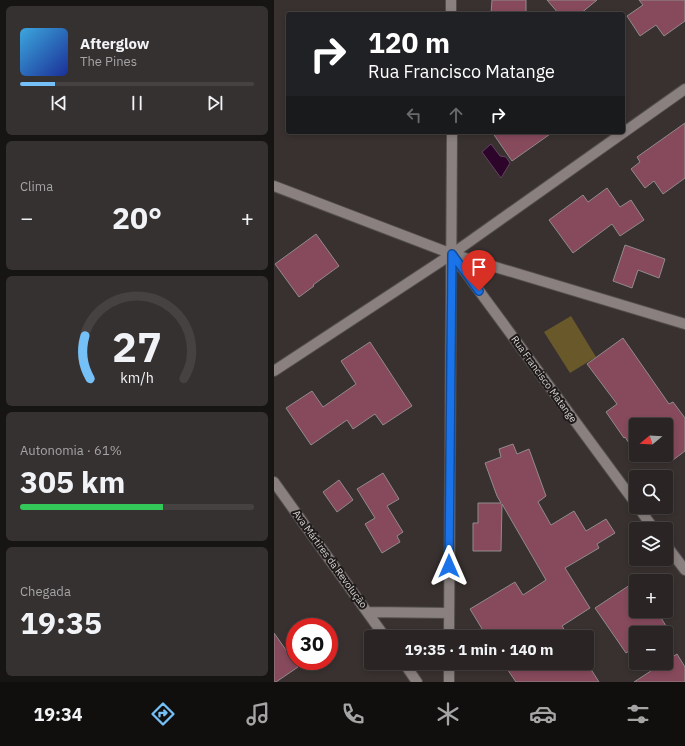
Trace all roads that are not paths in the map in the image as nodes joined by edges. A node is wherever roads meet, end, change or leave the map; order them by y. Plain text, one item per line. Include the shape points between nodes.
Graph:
1 (450, 0) edge
2 (451, 12) edge
3 (685, 89) edge
4 (625, 131) edge
5 (452, 134) edge
6 (621, 134) edge
7 (274, 186) edge
8 (452, 254) junction
9 (685, 324) edge
10 (274, 370) edge
11 (274, 482) edge
12 (629, 494) edge
13 (673, 554) edge
14 (685, 570) edge
15 (368, 612) junction
16 (449, 613) junction
17 (380, 630) edge
18 (449, 630) edge
19 (409, 670) edge
20 (449, 670) edge
21 (417, 682) edge
22 (449, 682) edge

1 - 2 street
3 - 4 street
5 - 8 street
6 - 8 street
7 - 8 street
8 - 9 street
8 - 10 street
8 - 12 street, Rua Francisco Matange
8 - 16 street
11 - 15 street, Ava Mártires da Revolução
13 - 14 street
15 - 16 street
15 - 17 street, Ava Mártires da Revolução
16 - 18 street
19 - 21 street
20 - 22 street

